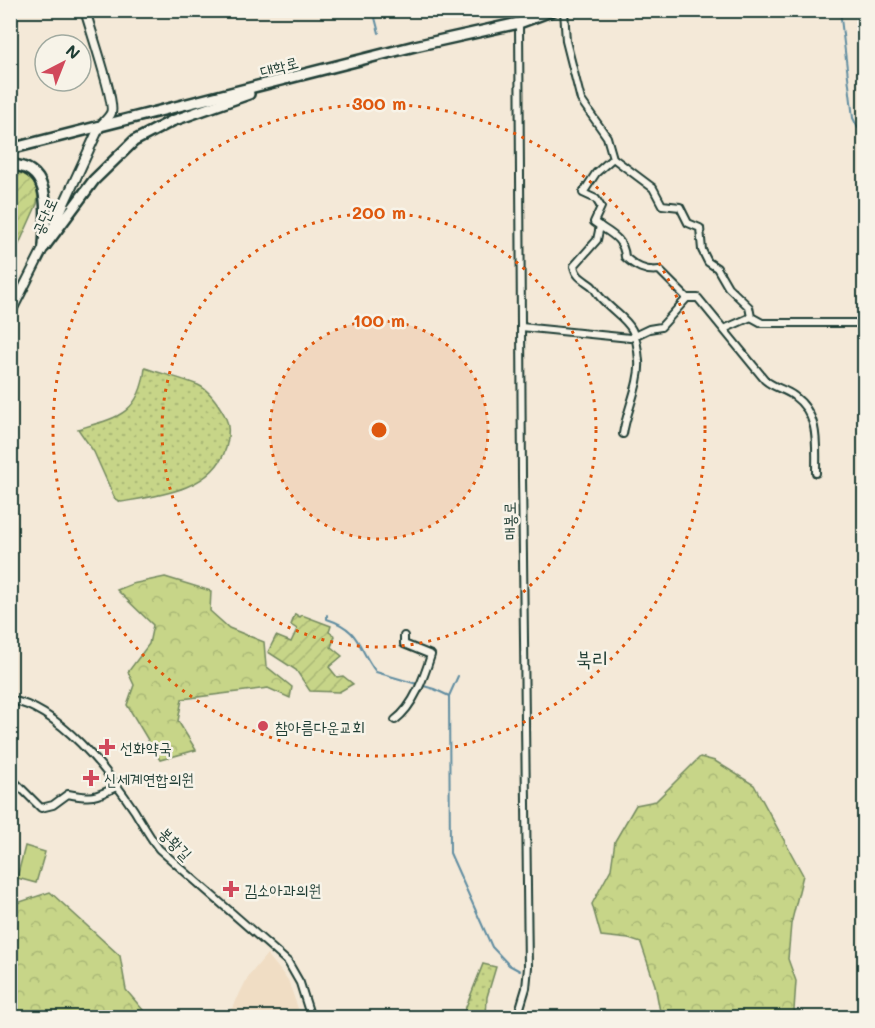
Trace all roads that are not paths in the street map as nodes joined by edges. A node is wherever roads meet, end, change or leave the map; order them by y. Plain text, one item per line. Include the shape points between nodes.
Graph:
1 (85, 10) edge
2 (554, 10) edge
3 (564, 10) edge
4 (519, 23) junction
5 (290, 78) junction
6 (99, 128) junction
7 (10, 149) edge
8 (613, 158) junction
9 (10, 165) edge
10 (600, 226) junction
11 (44, 247) junction
12 (687, 298) junction
13 (10, 314) edge
14 (751, 317) junction
15 (864, 323) edge
16 (521, 327) junction
17 (724, 329) junction
18 (635, 336) junction
19 (623, 434) dead end
20 (816, 473) dead end
21 (404, 636) dead end
22 (10, 700) edge
23 (395, 720) dead end
24 (10, 777) edge
25 (116, 787) junction
26 (311, 1017) edge
27 (517, 1017) edge

1 - 6 street, 공단로 via 112,105
2 - 4 main road, 대학로
3 - 8 street via 566,41 581,100 607,136
4 - 5 main road, 대학로
4 - 16 street, 매봉로
5 - 6 main road, 대학로
5 - 11 main road via 172,121 134,141 94,180
6 - 7 main road, 대학로
6 - 11 street, 공단로
8 - 10 street via 596,173 583,193 601,207 594,222
8 - 14 street via 653,188 662,205 680,207 688,223 700,228 702,250 708,262 749,307
9 - 11 main road via 30,170 44,189
10 - 12 street via 610,230 631,262 648,271 659,270
10 - 18 street via 597,240 574,266 575,272 629,323
11 - 13 street, 공단로
12 - 17 street via 698,298
12 - 18 street via 661,327
14 - 15 street via 762,323
14 - 17 street
16 - 18 street
16 - 27 street, 매봉로 via 528,967
17 - 20 street via 772,387 793,395 810,412 816,432
18 - 19 street via 639,363
21 - 23 street via 404,644 431,655 421,683 403,714
22 - 25 street, 봉황길 via 40,711 61,726
24 - 25 street via 41,808 68,795 96,797
25 - 26 street, 봉황길 via 159,849 288,962

